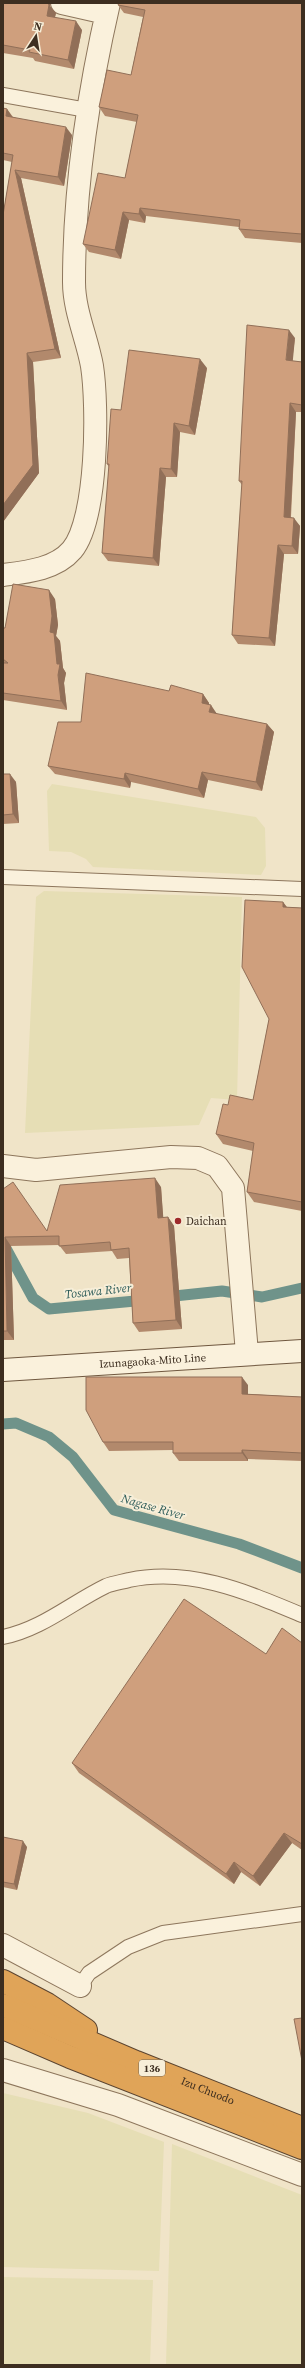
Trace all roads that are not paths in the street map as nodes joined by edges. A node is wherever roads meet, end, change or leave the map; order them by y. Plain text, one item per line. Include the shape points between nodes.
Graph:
1 (62, 3) edge
2 (108, 8) edge
3 (3, 95) edge
4 (87, 110) junction
5 (3, 575) edge
6 (3, 877) edge
7 (302, 889) edge
8 (3, 1166) edge
9 (302, 1350) edge
10 (247, 1353) junction
11 (3, 1370) edge
12 (302, 1615) edge
13 (3, 1637) edge
14 (302, 1914) edge
15 (3, 1945) edge
16 (3, 1981) edge
17 (80, 1986) joint
18 (3, 2005) edge
19 (3, 2028) edge
20 (3, 2036) edge
21 (70, 2057) junction
22 (136, 2062) junction
23 (3, 2070) edge
24 (302, 2128) edge
25 (302, 2148) edge
26 (302, 2175) edge

1 - 2 street
2 - 4 street
3 - 4 lane
4 - 5 street via 74,284 92,366 96,414 91,491 84,524 73,549 53,566
6 - 7 lane
8 - 10 street via 36,1170 171,1157 198,1158 218,1166 233,1188
9 - 10 street, Izunagaoka-Mito Line
10 - 11 street, Izunagaoka-Mito Line
12 - 13 lane via 218,1583 169,1575 107,1585 41,1624 25,1632
14 - 17 lane via 163,1933 128,1947 89,1973
15 - 17 street
16 - 22 highway via 46,2004
18 - 22 highway, Izu Chuodo / 136
19 - 21 highway, Izu Chuodo / 136
20 - 21 highway
21 - 25 highway, Izu Chuodo / 136
22 - 24 highway, Izu Chuodo / 136
23 - 26 street via 118,2105

